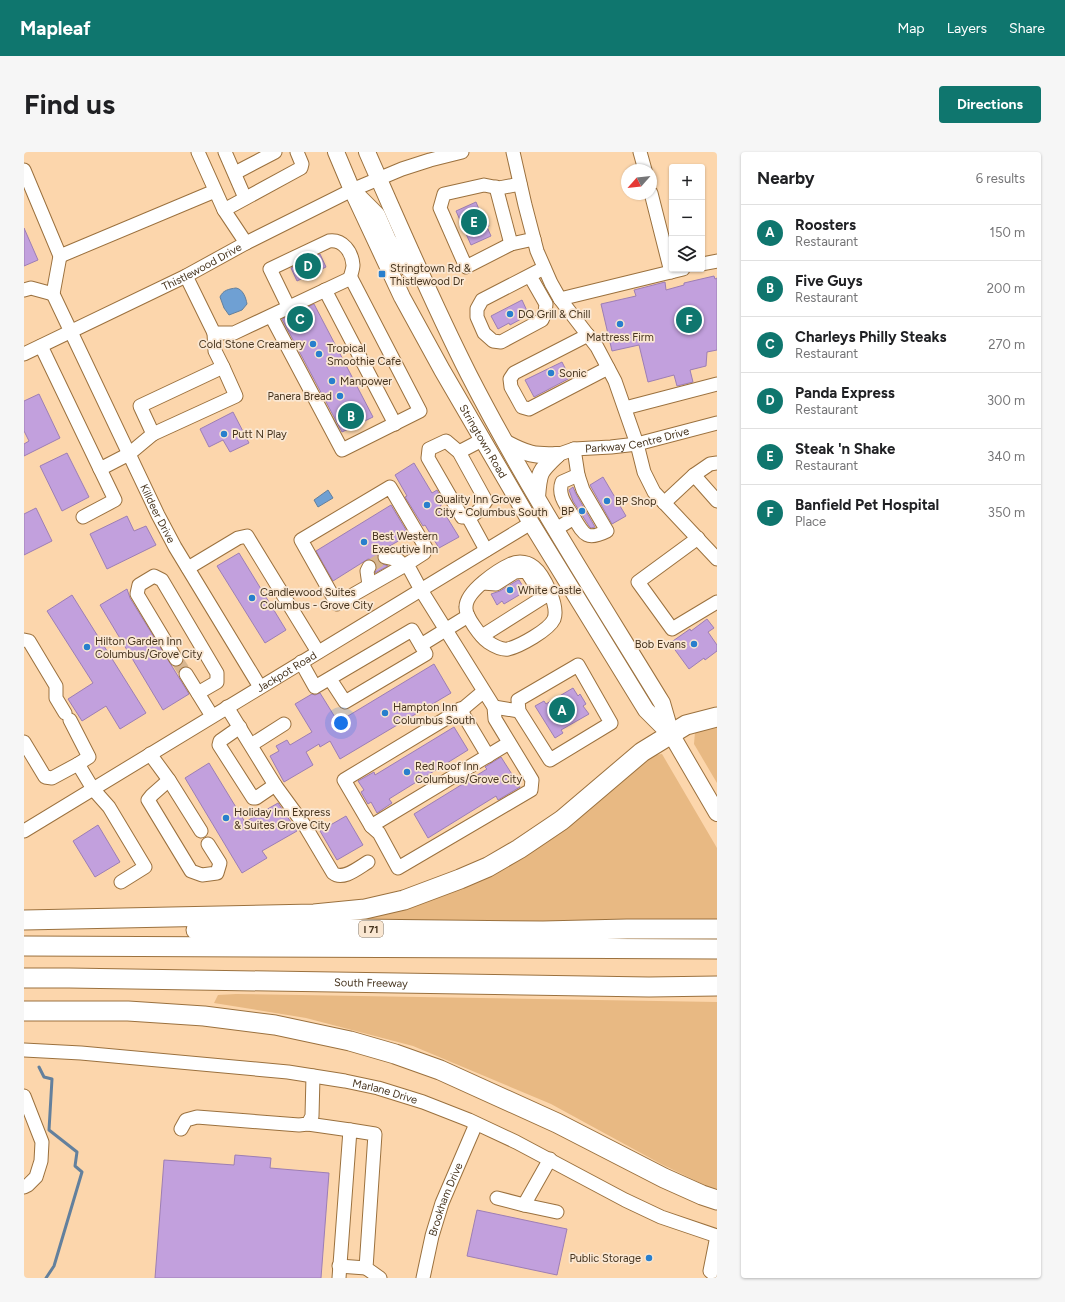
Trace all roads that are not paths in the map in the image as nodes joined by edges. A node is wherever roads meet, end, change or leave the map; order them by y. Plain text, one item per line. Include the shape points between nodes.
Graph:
1 (198, 152) edge
2 (225, 152) edge
3 (275, 152) edge
4 (297, 152) edge
5 (336, 152) edge
6 (356, 152) edge
7 (367, 152) edge
8 (462, 152) edge
9 (513, 152) edge
10 (640, 152) edge
11 (643, 164) edge
12 (24, 170) edge
13 (235, 173) junction
14 (379, 179) junction
15 (520, 184) junction
16 (496, 187) junction
17 (352, 190) junction
18 (215, 191) junction
19 (245, 198) junction
20 (653, 200) edge
21 (224, 210) junction
22 (534, 239) junction
23 (246, 243) junction
24 (511, 244) junction
25 (669, 246) edge
26 (60, 256) junction
27 (717, 261) edge
28 (705, 263) edge
29 (544, 268) junction
30 (669, 272) edge
31 (186, 276) junction
32 (530, 276) junction
33 (350, 278) junction
34 (424, 282) junction
35 (24, 290) edge
36 (325, 290) junction
37 (53, 294) junction
38 (560, 299) junction
39 (289, 308) junction
40 (271, 316) junction
41 (70, 332) junction
42 (214, 333) junction
43 (588, 335) junction
44 (41, 346) junction
45 (24, 354) edge
46 (223, 367) junction
47 (608, 368) junction
48 (717, 384) edge
49 (625, 408) junction
50 (717, 423) edge
51 (395, 424) junction
52 (153, 434) junction
53 (482, 440) junction
54 (506, 443) junction
55 (637, 444) junction
56 (574, 449) junction
57 (459, 452) junction
58 (129, 454) junction
59 (557, 455) junction
60 (717, 463) edge
61 (100, 469) junction
62 (578, 475) junction
63 (694, 475) junction
64 (537, 496) junction
65 (717, 501) edge
66 (664, 503) junction
67 (83, 517) dead end
68 (468, 517) junction
69 (574, 518) junction
70 (531, 523) junction
71 (556, 529) junction
72 (698, 538) junction
73 (486, 550) junction
74 (385, 557) dead end
75 (717, 559) edge
76 (406, 565) junction
77 (369, 567) dead end
78 (188, 568) junction
79 (369, 585) junction
80 (421, 590) junction
81 (547, 595) junction
82 (717, 602) edge
83 (468, 616) junction
84 (446, 630) junction
85 (619, 634) junction
86 (482, 636) junction
87 (24, 640) edge
88 (421, 645) junction
89 (318, 652) junction
90 (176, 659) tunnel mouth
91 (301, 662) junction
92 (186, 674) tunnel mouth
93 (330, 679) junction
94 (260, 687) junction
95 (484, 692) junction
96 (198, 693) junction
97 (227, 707) junction
98 (494, 707) junction
99 (460, 710) junction
100 (519, 711) junction
101 (212, 716) junction
102 (717, 718) edge
103 (284, 724) dead end
104 (240, 727) junction
105 (671, 734) junction
106 (24, 742) edge
107 (509, 743) junction
108 (251, 745) junction
109 (150, 754) junction
110 (488, 756) junction
111 (78, 764) junction
112 (169, 780) junction
113 (275, 785) junction
114 (94, 789) junction
115 (717, 813) edge
116 (371, 826) junction
117 (24, 831) edge
118 (201, 831) dead end
119 (208, 844) dead end
120 (368, 862) dead end
121 (121, 882) dead end
122 (24, 920) edge
123 (24, 929) edge
124 (717, 929) edge
125 (24, 946) edge
126 (717, 949) edge
127 (24, 978) edge
128 (717, 986) edge
129 (24, 1002) edge
130 (24, 1011) edge
131 (128, 1011) junction
132 (24, 1050) edge
133 (313, 1076) junction
134 (24, 1096) edge
135 (308, 1124) junction
136 (476, 1124) junction
137 (181, 1129) dead end
138 (350, 1130) junction
139 (550, 1159) junction
140 (24, 1187) edge
141 (497, 1198) dead end
142 (717, 1200) edge
143 (524, 1205) junction
144 (557, 1212) dead end
145 (717, 1236) edge
146 (366, 1268) junction
147 (339, 1272) edge
148 (713, 1275) edge
149 (380, 1278) edge
150 (423, 1278) edge

1 - 18 street
2 - 13 street
3 - 13 street
4 - 19 street via 301,168
5 - 17 main road, Stringtown Road
6 - 14 main road via 359,159
7 - 14 main road, Stringtown Road
8 - 14 street, Thistlewood Drive via 430,160
9 - 15 street
10 - 11 street
12 - 26 street
13 - 19 street
14 - 17 street, Thistlewood Drive
14 - 34 main road, Stringtown Road
15 - 16 street
15 - 22 street
16 - 24 street
16 - 24 street via 484,185 444,194 440,208 466,267
17 - 23 street, Thistlewood Drive
17 - 34 main road via 377,215 392,246 409,269
17 - 53 main road, Stringtown Road via 402,297
18 - 21 street
18 - 26 street
19 - 21 street
20 - 25 street
21 - 23 street
22 - 24 street
22 - 29 street
23 - 31 street, Thistlewood Drive
26 - 37 street
27 - 28 street
29 - 32 street
29 - 38 street
30 - 38 street
31 - 41 street, Thistlewood Drive
31 - 42 street
32 - 32 street via 482,300 477,309 477,317 484,333 493,341 501,342 542,320 546,304
33 - 36 street
33 - 39 street via 353,266 350,256 345,245 338,241 329,241 270,269
33 - 51 street via 420,411
34 - 54 main road, Stringtown Road
35 - 37 street via 32,288
36 - 39 street
36 - 51 street
37 - 41 street, Killdeer Drive
38 - 43 street
39 - 40 street
40 - 42 street via 234,333
40 - 51 street via 342,450
41 - 44 street, Thistlewood Drive
41 - 58 street, Killdeer Drive
42 - 46 street via 215,351
43 - 47 street
43 - 47 street via 514,373 510,379 511,387 522,407 528,409
44 - 45 street, Thistlewood Drive
44 - 61 street
46 - 52 street via 140,406
46 - 52 street via 236,396
47 - 49 street
48 - 49 street
49 - 55 street
50 - 55 street, Parkway Centre Drive
52 - 58 street
53 - 57 street
53 - 70 main road, Stringtown Road
54 - 59 main road via 531,454
54 - 64 main road, Stringtown Road
55 - 56 street, Parkway Centre Drive
55 - 66 street via 644,472 654,492
56 - 59 street, Parkway Centre Drive
56 - 62 street
57 - 68 street via 486,500 481,510
57 - 68 street via 446,441 429,449 428,458 462,517
58 - 61 street
58 - 78 street, Killdeer Drive via 158,515
59 - 64 main road via 540,473
60 - 63 street via 710,464
61 - 67 street via 115,500
62 - 69 street via 562,482 560,488 560,494
62 - 69 street via 583,490 607,531 597,536 589,536 582,532
63 - 65 street
63 - 66 street
64 - 71 main road, Stringtown Road
66 - 72 street
68 - 73 street
69 - 71 street
70 - 73 street, Jackpot Road
70 - 85 main road via 542,522 602,622
70 - 105 main road, Stringtown Road via 646,710
71 - 85 main road, Stringtown Road
72 - 75 street
72 - 82 street via 638,582 672,629
73 - 80 street, Jackpot Road
74 - 76 street
76 - 79 street
76 - 79 street via 424,553 426,548 390,487 301,540 337,604
76 - 80 street
77 - 79 street
78 - 89 street via 238,538 247,536
78 - 94 street, Killdeer Drive
80 - 84 street
80 - 89 street, Jackpot Road
81 - 83 street via 545,581 535,568 528,563 511,563 477,587 466,606
81 - 86 street
81 - 86 street via 553,600 554,618 548,627 531,638 507,649 496,647
83 - 84 street
83 - 86 street
84 - 88 street
84 - 95 street
85 - 105 main road, Stringtown Road via 662,703
87 - 111 street via 29,641 56,686 56,698 89,757
88 - 93 street via 412,630
88 - 93 street via 426,654 345,702
89 - 91 street, Jackpot Road
90 - 96 street via 137,594 140,585 154,576 162,580 217,672 217,682
91 - 93 street via 315,688
91 - 94 street, Jackpot Road
92 - 96 street
94 - 97 street, Jackpot Road
95 - 98 street
95 - 99 street
96 - 101 street
97 - 101 street, Jackpot Road
97 - 104 street
98 - 100 street
98 - 107 street via 495,719
99 - 110 street
99 - 116 street via 344,780
100 - 100 street via 550,760 611,723 578,665 518,700
101 - 109 street, Jackpot Road
102 - 105 highway via 686,725
103 - 108 street
104 - 108 street
104 - 113 street via 220,741 219,746 251,797 256,798
105 - 115 main road, Stringtown Road
105 - 122 highway via 642,752 562,820 519,849 481,870 404,900 365,909 314,914
106 - 111 street via 45,777 52,778
107 - 110 street
107 - 116 street via 532,780 531,790 398,868 379,833
108 - 113 street
109 - 112 street
109 - 114 street, Jackpot Road
110 - 116 street
111 - 114 street
112 - 118 street
112 - 119 street via 148,800 190,871 202,874 217,873 220,863
113 - 120 street via 305,826 333,873 343,877
114 - 117 street, Jackpot Road
114 - 121 street via 109,807 145,867
123 - 124 highway, I 71
125 - 126 highway, I 71
127 - 128 highway, South Freeway
129 - 131 highway via 99,1004
130 - 131 highway
131 - 142 highway via 204,1016 275,1025 395,1054 440,1070 557,1123 664,1178
132 - 133 street, Marlane Drive
133 - 135 street via 312,1116
133 - 136 street, Marlane Drive via 378,1088 424,1102
134 - 140 street via 42,1142 41,1161 36,1177
135 - 137 street via 197,1117 186,1120
135 - 138 street
136 - 139 street, Marlane Drive
136 - 150 street, Brookham Drive via 442,1203
138 - 146 street via 376,1134
138 - 147 street
139 - 143 street
139 - 145 street, Marlane Drive via 661,1217
141 - 143 street
143 - 144 street
145 - 148 street
146 - 147 street
146 - 149 street

